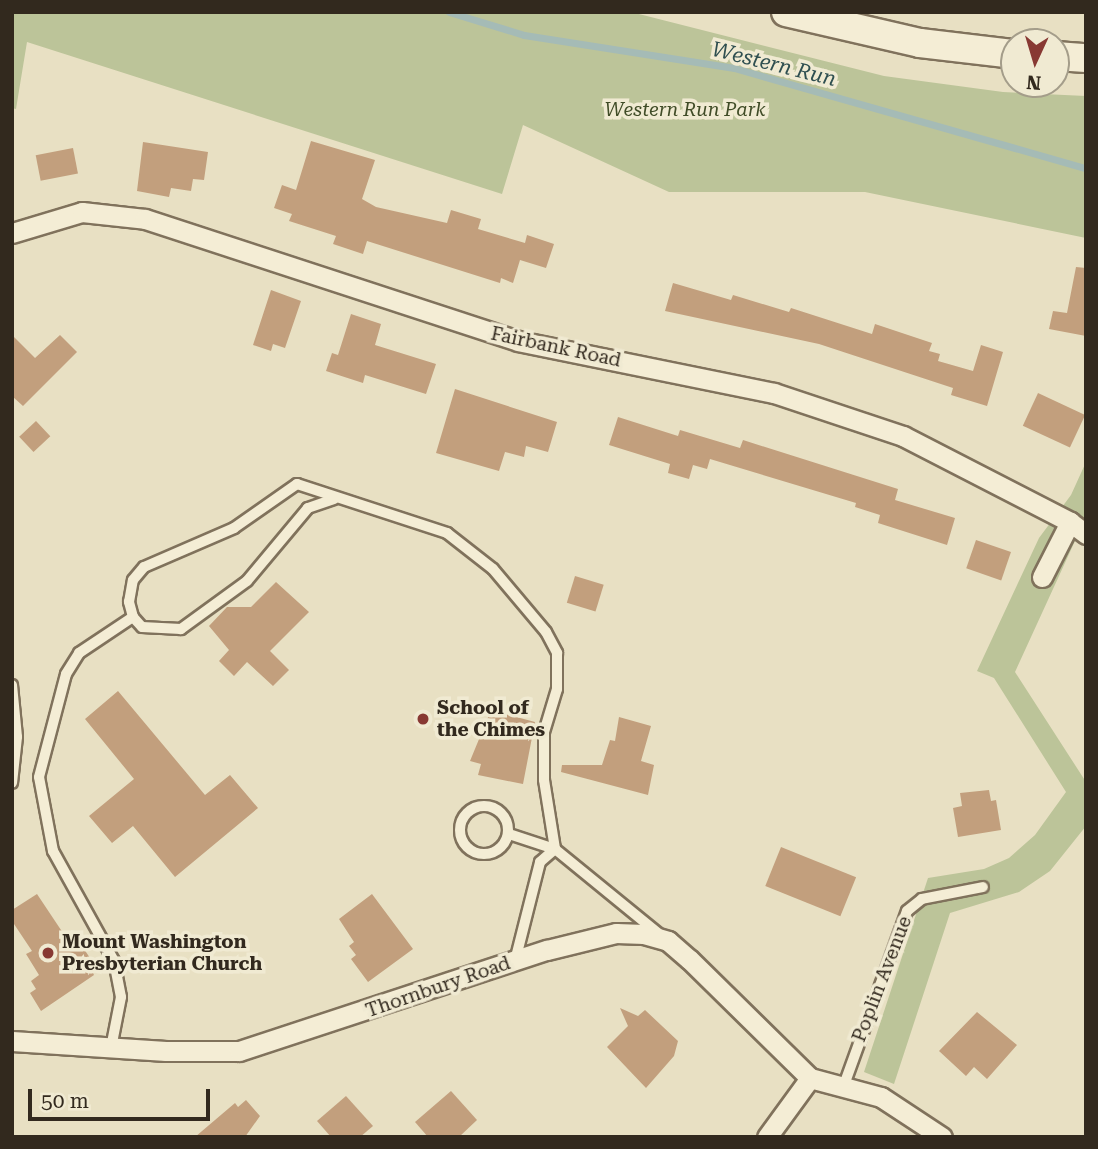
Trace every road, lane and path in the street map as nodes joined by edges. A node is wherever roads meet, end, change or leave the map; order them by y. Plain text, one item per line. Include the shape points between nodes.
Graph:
1 (786, 12) edge
2 (1000, 52) edge
3 (12, 233) edge
4 (334, 499) junction
5 (1070, 522) junction
6 (1086, 534) edge
7 (1042, 577) dead end
8 (133, 617) junction
9 (12, 685) edge
10 (12, 783) edge
11 (509, 834) junction
12 (555, 849) junction
13 (983, 887) dead end
14 (668, 941) junction
15 (515, 961) junction
16 (13, 1040) edge
17 (111, 1048) junction
18 (810, 1078) junction
19 (844, 1085) junction
20 (767, 1137) edge
21 (942, 1137) edge

1 - 2 main road via 920,43
3 - 5 street, Fairbank Road via 82,212 145,219 506,338 774,393 832,410 902,436
4 - 8 lane via 308,508 247,581 181,629 142,627
4 - 8 lane via 297,484 234,528 144,567 133,580 129,602
4 - 12 lane via 379,508 447,533 493,569 546,632 559,669 544,732 544,780
5 - 6 street, Fairbank Road
5 - 7 street
8 - 17 lane via 79,653 66,674 39,776 53,850 114,961 121,997
9 - 10 lane via 17,737
11 - 11 lane via 499,851 480,855 463,845 458,826 469,809 488,805 504,816
11 - 12 lane
12 - 14 lane
12 - 15 lane via 540,862
13 - 19 lane, Poplin Avenue via 922,899 907,911
14 - 15 street, Thornbury Road via 615,933
14 - 18 street
15 - 17 street, Thornbury Road via 239,1051
16 - 17 street, Thornbury Road
18 - 19 street
18 - 20 street
19 - 21 street via 881,1097

